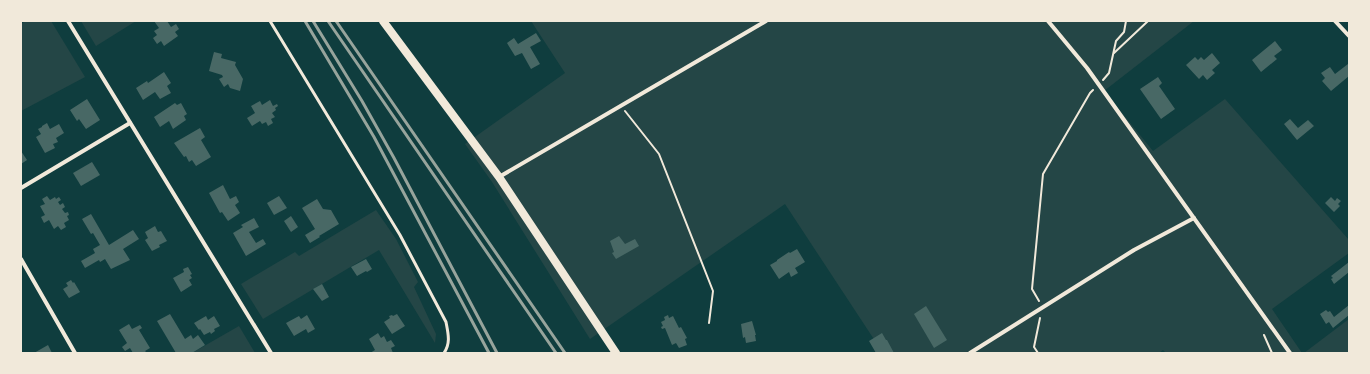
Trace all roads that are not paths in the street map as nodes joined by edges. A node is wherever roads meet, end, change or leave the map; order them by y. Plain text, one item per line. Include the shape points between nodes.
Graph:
1 (68, 21) edge
2 (270, 21) edge
3 (383, 21) edge
4 (766, 21) edge
5 (1048, 21) edge
6 (1335, 21) edge
7 (1349, 36) edge
8 (130, 123) junction
9 (499, 177) junction
10 (21, 188) edge
11 (1194, 218) junction
12 (21, 259) edge
13 (75, 353) edge
14 (271, 353) edge
15 (444, 353) edge
16 (616, 353) edge
17 (970, 353) edge
18 (1290, 353) edge

1 - 8 street
2 - 15 lane via 400,235 446,322 449,336
3 - 9 main road
4 - 9 street
5 - 11 street via 1099,85
6 - 7 street
8 - 10 street
8 - 14 street
9 - 16 main road
11 - 17 street via 1134,250
11 - 18 street
12 - 13 street

